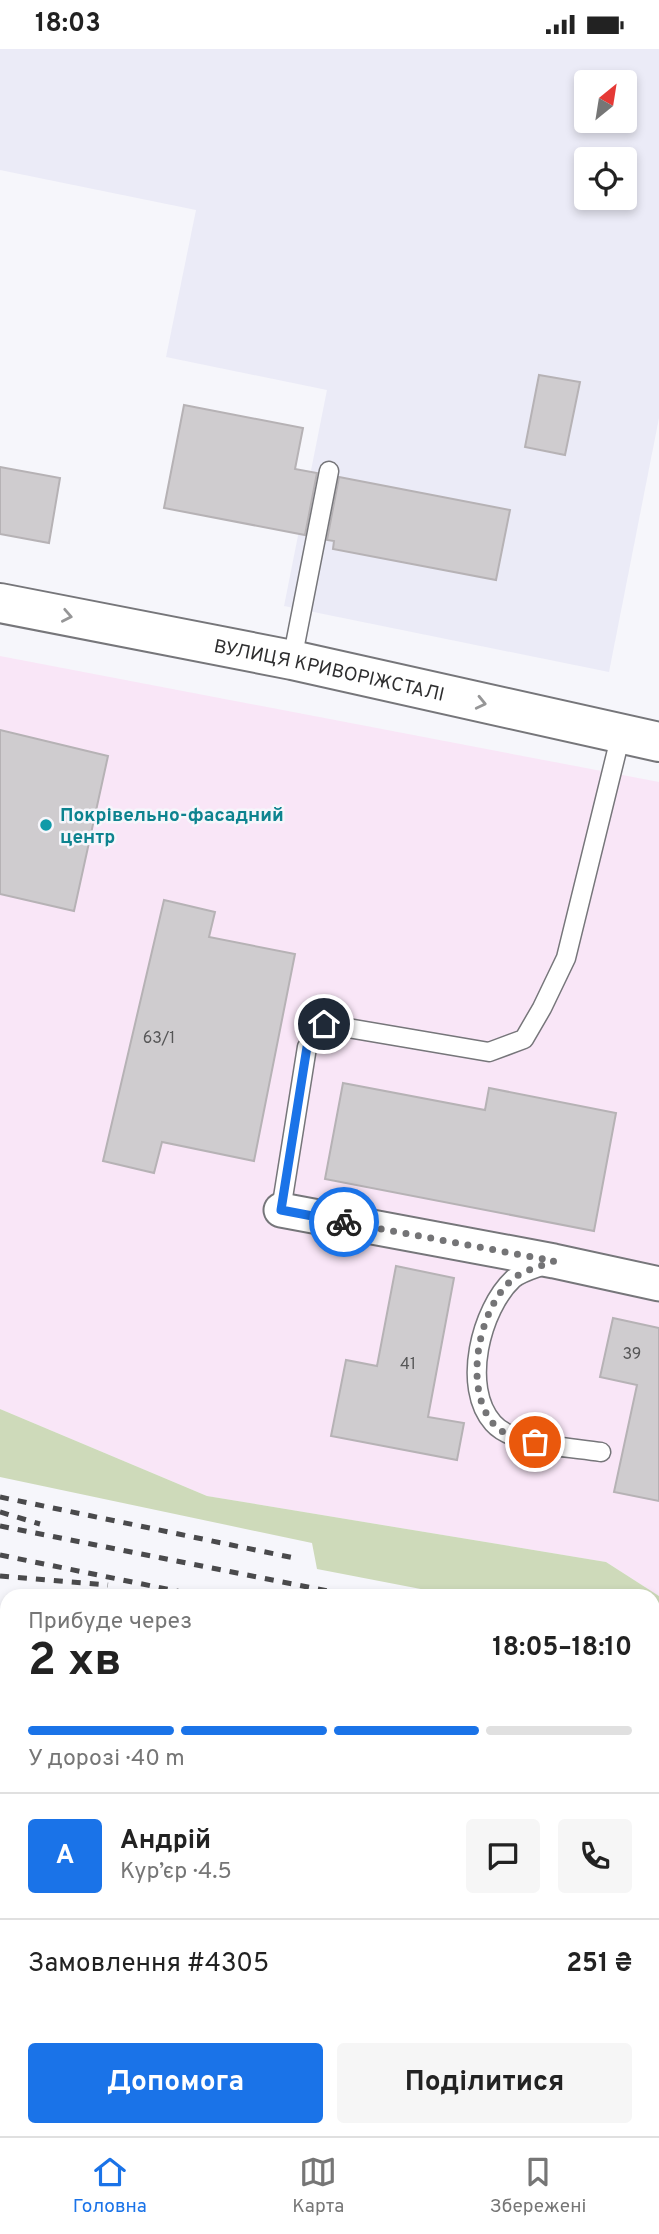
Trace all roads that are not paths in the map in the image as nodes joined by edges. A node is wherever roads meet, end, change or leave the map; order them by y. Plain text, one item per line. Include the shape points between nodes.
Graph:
1 (329, 471) dead end
2 (0, 603) edge
3 (292, 660) junction
4 (621, 734) junction
5 (659, 742) edge
6 (281, 1210) joint
7 (554, 1261) junction
8 (659, 1284) edge
9 (600, 1452) dead end

1 - 3 lane
2 -> 3 main road, ВУЛИЦЯ КРИВОРІЖСТАЛІ
3 -> 4 main road, ВУЛИЦЯ КРИВОРІЖСТАЛІ
4 - 5 main road, ВУЛИЦЯ КРИВОРІЖСТАЛІ
4 - 6 lane via 566,958 524,1039 489,1052 324,1024 307,1047
6 - 7 street
7 - 8 street
7 - 9 lane via 515,1277 500,1294 479,1343 477,1379 493,1424 514,1438

